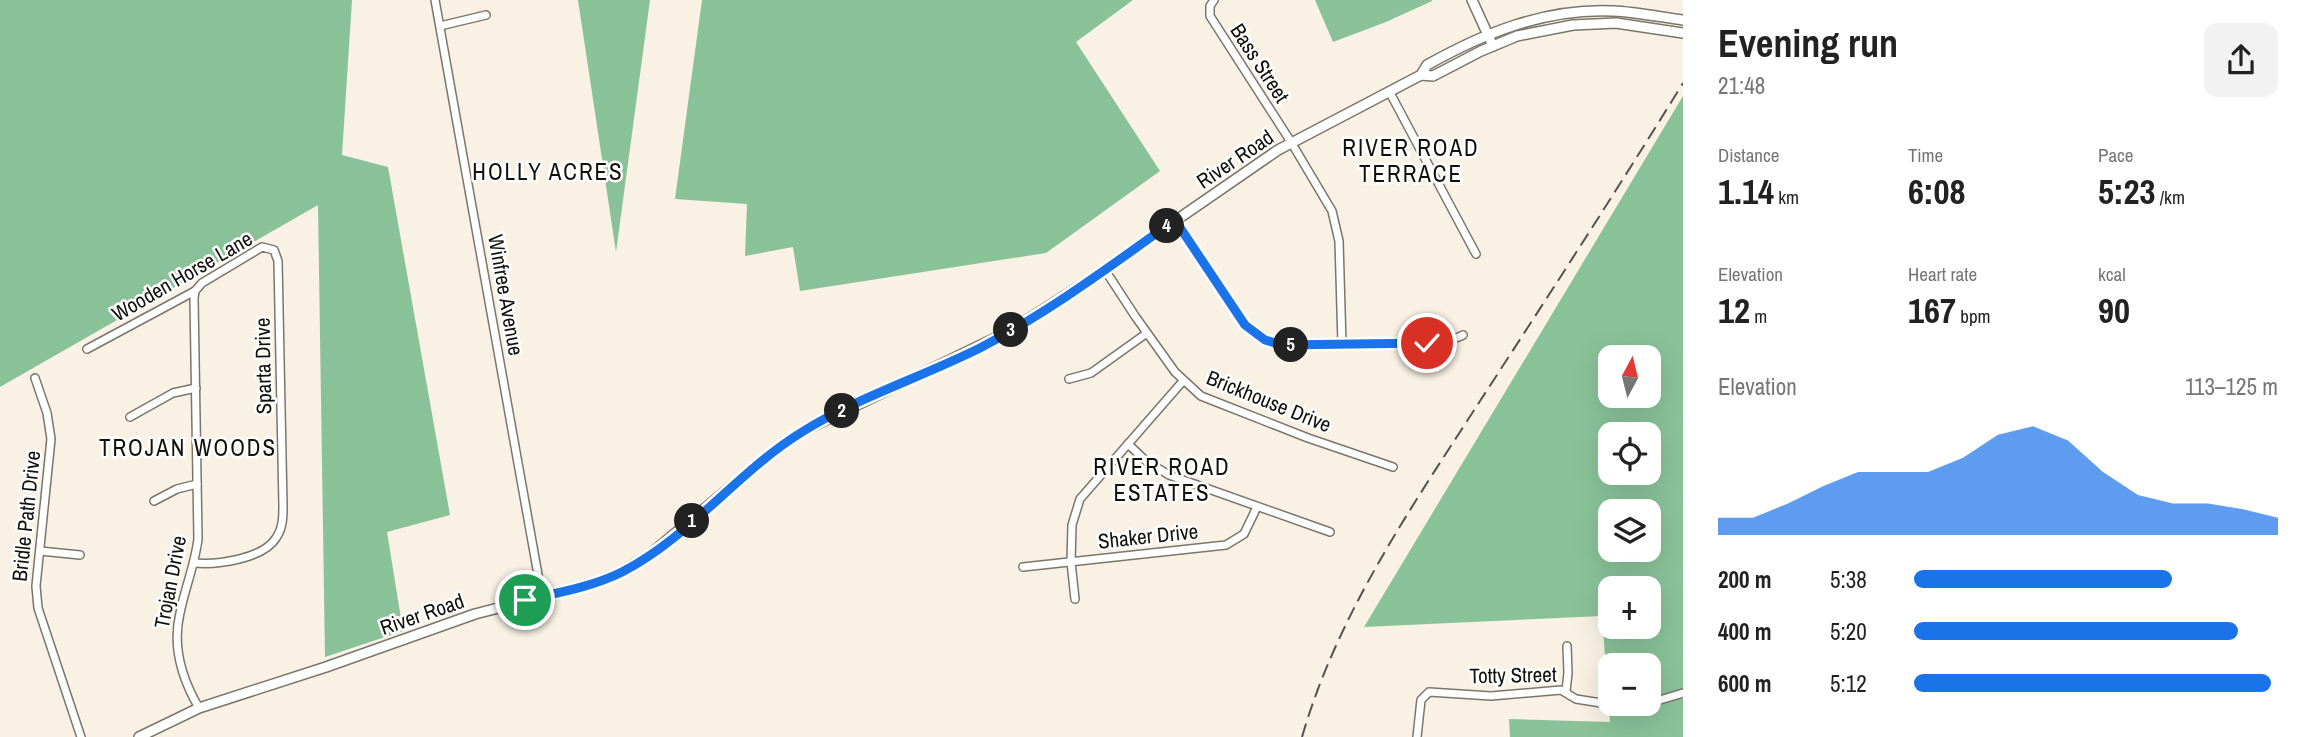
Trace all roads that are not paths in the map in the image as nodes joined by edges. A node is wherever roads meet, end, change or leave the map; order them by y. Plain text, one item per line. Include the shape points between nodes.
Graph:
1 (435, 0) edge
2 (1214, 0) edge
3 (1472, 0) edge
4 (486, 15) dead end
5 (1683, 20) edge
6 (440, 26) junction
7 (1488, 33) junction
8 (1683, 33) edge
9 (1493, 46) junction
10 (1421, 75) junction
11 (1389, 91) junction
12 (1291, 142) junction
13 (1175, 220) junction
14 (1476, 254) dead end
15 (1105, 270) junction
16 (279, 272) joint
17 (195, 291) junction
18 (1147, 333) junction
19 (1463, 335) dead end
20 (1342, 344) junction
21 (87, 349) dead end
22 (35, 378) dead end
23 (1069, 379) dead end
24 (1183, 381) junction
25 (196, 388) junction
26 (130, 417) dead end
27 (1128, 444) junction
28 (1393, 467) dead end
29 (197, 484) junction
30 (154, 501) dead end
31 (1257, 507) junction
32 (1330, 532) dead end
33 (40, 551) junction
34 (80, 555) dead end
35 (1071, 562) junction
36 (194, 563) junction
37 (1023, 567) dead end
38 (542, 597) junction
39 (1075, 599) dead end
40 (1567, 646) dead end
41 (1566, 691) junction
42 (1683, 693) edge
43 (199, 708) junction
44 (81, 737) edge
45 (139, 737) edge
46 (1417, 737) edge

1 - 6 street, Winfree Avenue
2 - 12 street, Bass Street via 1210,16
3 - 7 main road
4 - 6 street
5 - 7 main road, River Road via 1588,11
6 - 38 street, Winfree Avenue
7 - 9 main road
7 - 10 main road, River Road via 1427,65
8 - 9 main road, River Road via 1592,23 1541,30
9 - 10 main road, River Road via 1433,75
10 - 11 main road, River Road
11 - 12 main road, River Road
11 - 14 street
12 - 13 main road, River Road
12 - 20 street, Bass Street via 1336,222
13 - 15 main road, River Road
13 - 20 street via 1230,304 1257,336 1282,345
15 - 18 street, Brickhouse Drive
15 - 38 main road, River Road via 979,348 803,431 634,565 604,580
16 - 17 street, Wooden Horse Lane via 276,253 262,247
16 - 36 street, Sparta Drive via 281,529 262,550 221,563
17 - 21 street, Wooden Horse Lane
17 - 25 street, Trojan Drive
18 - 23 street via 1091,373
18 - 24 street, Brickhouse Drive
19 - 20 street via 1427,343
22 - 33 street, Bridle Path Drive via 51,439
24 - 27 street
24 - 28 street, Brickhouse Drive via 1212,401
25 - 26 street via 173,393
25 - 29 street, Trojan Drive
27 - 31 street via 1169,475
27 - 35 street via 1076,508
29 - 30 street
29 - 36 street, Trojan Drive
31 - 32 street
31 - 35 street, Shaker Drive via 1244,534 1226,545
33 - 34 street
33 - 44 street, Bridle Path Drive via 37,608
35 - 37 street, Shaker Drive
35 - 39 street
36 - 43 street, Trojan Drive via 177,636 183,672
38 - 43 main road, River Road via 475,614
40 - 41 street
41 - 42 street, Totty Street via 1576,699 1633,708
41 - 46 street, Totty Street via 1491,696 1429,692 1421,700
43 - 45 main road, River Road

